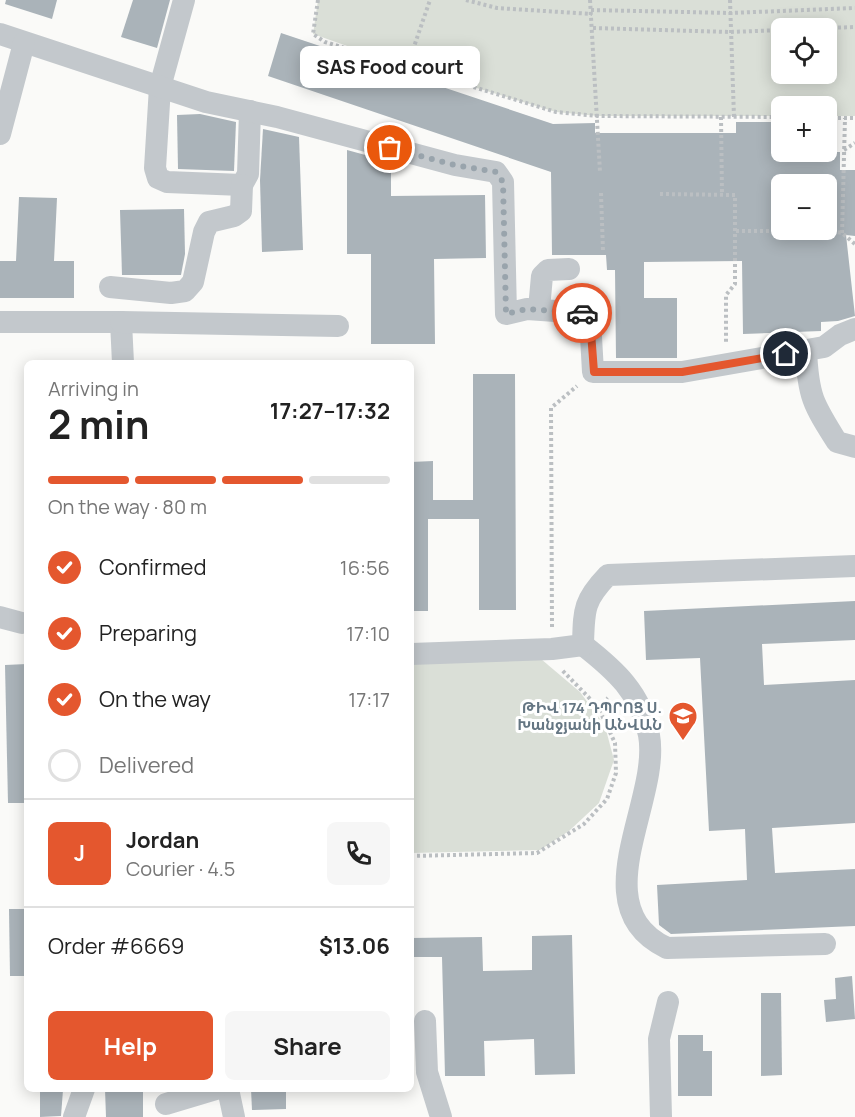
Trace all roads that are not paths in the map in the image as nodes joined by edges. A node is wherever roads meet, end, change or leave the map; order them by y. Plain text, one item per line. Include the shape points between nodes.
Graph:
1 (184, 0) edge
2 (0, 34) edge
3 (24, 43) junction
4 (160, 87) junction
5 (250, 111) junction
6 (0, 134) edge
7 (242, 185) junction
8 (569, 269) dead end
9 (110, 287) dead end
10 (539, 309) junction
11 (0, 322) edge
12 (121, 322) junction
13 (338, 326) dead end
14 (855, 329) edge
15 (806, 350) junction
16 (123, 360) edge
17 (855, 447) edge
18 (855, 566) edge
19 (584, 645) junction
20 (414, 654) edge
21 (825, 944) dead end
22 (668, 1002) dead end
23 (425, 1021) dead end
24 (83, 1092) edge
25 (205, 1092) edge
26 (229, 1092) edge
27 (166, 1103) edge
28 (74, 1117) edge
29 (234, 1117) edge
30 (441, 1117) edge
31 (661, 1117) edge

1 - 4 lane
2 - 3 lane
3 - 4 lane
3 - 6 lane
4 - 5 lane
4 - 7 lane via 155,168 158,178 166,182
5 - 7 lane via 248,174
5 - 10 lane via 455,165 496,172 503,182 506,314
7 - 9 lane via 241,211 209,222 193,282 185,291
8 - 10 lane via 548,270 542,276
10 - 15 lane via 584,313 590,319 594,372 682,372
11 - 12 lane
12 - 13 lane
12 - 16 lane
14 - 15 lane via 824,347
15 - 17 lane via 808,387 816,410 837,442
18 - 19 lane via 608,575 590,593 584,614
19 - 20 lane
19 - 21 lane via 630,688 649,736 650,772 632,837 626,893 638,926 654,942 667,948
22 - 31 lane via 658,1039
23 - 30 lane via 428,1072
24 - 28 lane
25 - 27 lane
26 - 29 lane

